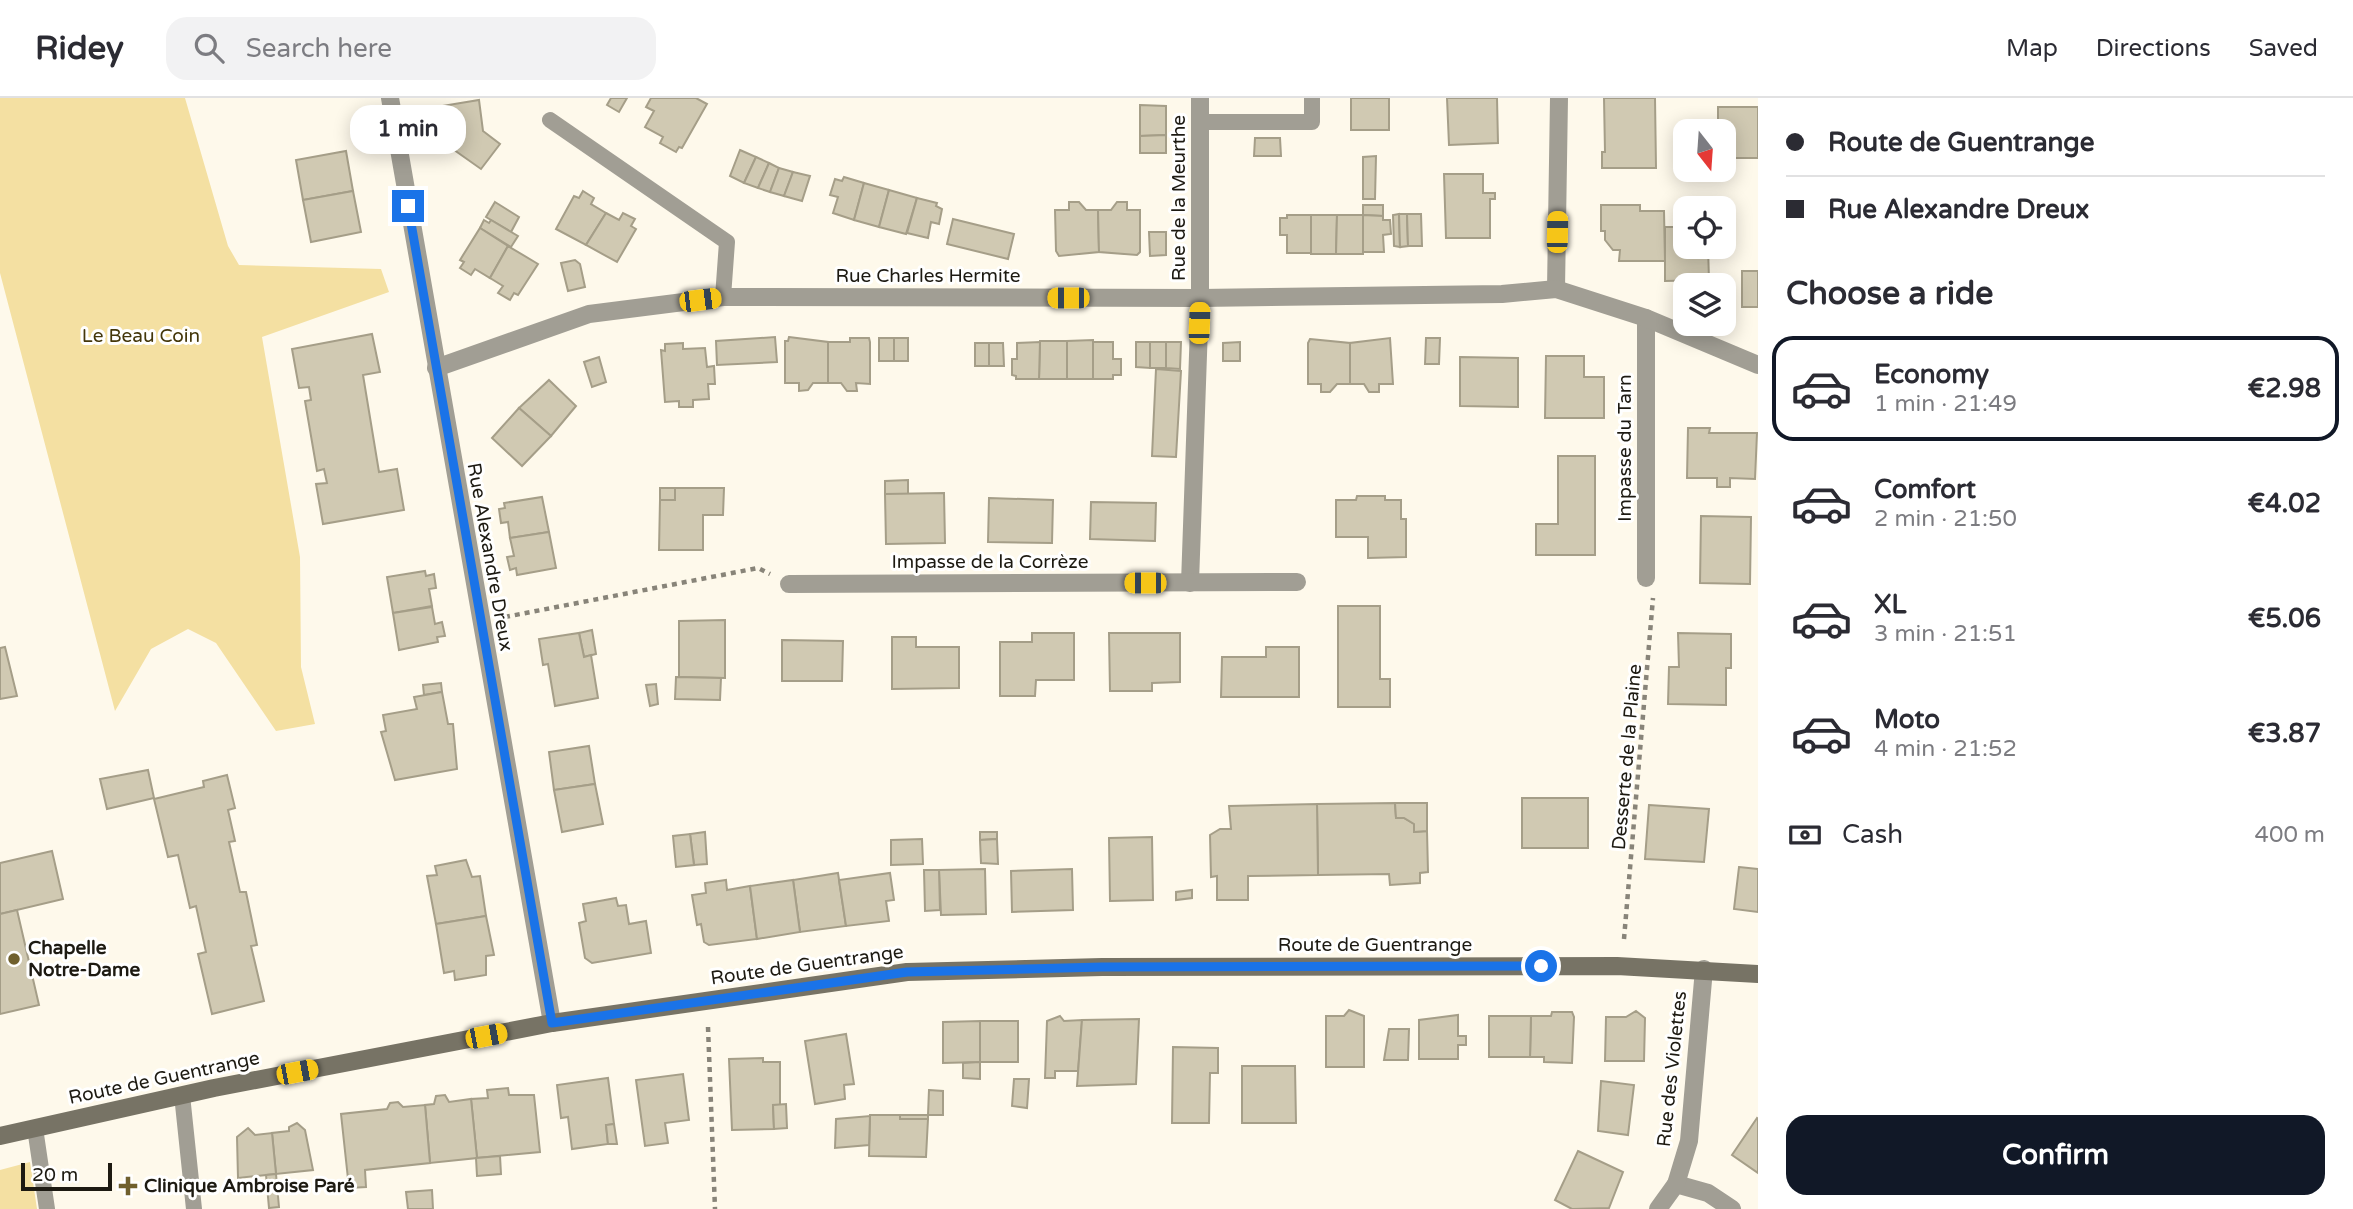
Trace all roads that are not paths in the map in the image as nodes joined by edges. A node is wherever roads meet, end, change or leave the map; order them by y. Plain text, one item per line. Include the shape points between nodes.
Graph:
1 (390, 98) edge
2 (1200, 98) edge
3 (1312, 98) edge
4 (1559, 98) edge
5 (550, 120) dead end
6 (1200, 122) junction
7 (1556, 289) junction
8 (723, 297) junction
9 (1200, 298) junction
10 (1646, 318) junction
11 (1758, 365) edge
12 (436, 368) junction
13 (1646, 578) road end
14 (1297, 582) dead end
15 (1191, 583) junction
16 (789, 584) road end
17 (1704, 969) junction
18 (1758, 974) edge
19 (552, 1023) junction
20 (182, 1095) junction
21 (35, 1128) junction
22 (0, 1136) edge
23 (1676, 1184) junction
24 (47, 1209) edge
25 (194, 1209) edge
26 (1658, 1209) edge
27 (1732, 1209) edge

1 - 12 street, Rue Alexandre Dreux
2 - 6 street, Rue de la Meurthe
3 - 6 lane via 1312,121
4 - 7 street
5 - 8 lane via 727,242
6 - 9 street, Rue de la Meurthe
7 - 9 street, Rue Charles Hermite via 1502,294
7 - 10 street
8 - 9 street, Rue Charles Hermite
8 - 12 street, Rue Charles Hermite via 589,314
9 - 15 street
10 - 11 street
10 - 13 street, Impasse du Tarn
12 - 19 street, Rue Alexandre Dreux
14 - 15 street, Impasse de la Corrèze
15 - 16 street, Impasse de la Corrèze
17 - 18 street, Route de Guentrange
17 - 19 street, Route de Guentrange via 1114,967 907,972
17 - 23 street, Rue des Violettes via 1689,1141
19 - 20 street, Route de Guentrange
20 - 21 street, Route de Guentrange
20 - 25 lane
21 - 22 street, Route de Guentrange
21 - 24 lane
23 - 26 street, Rue des Violettes
23 - 27 street via 1708,1193

